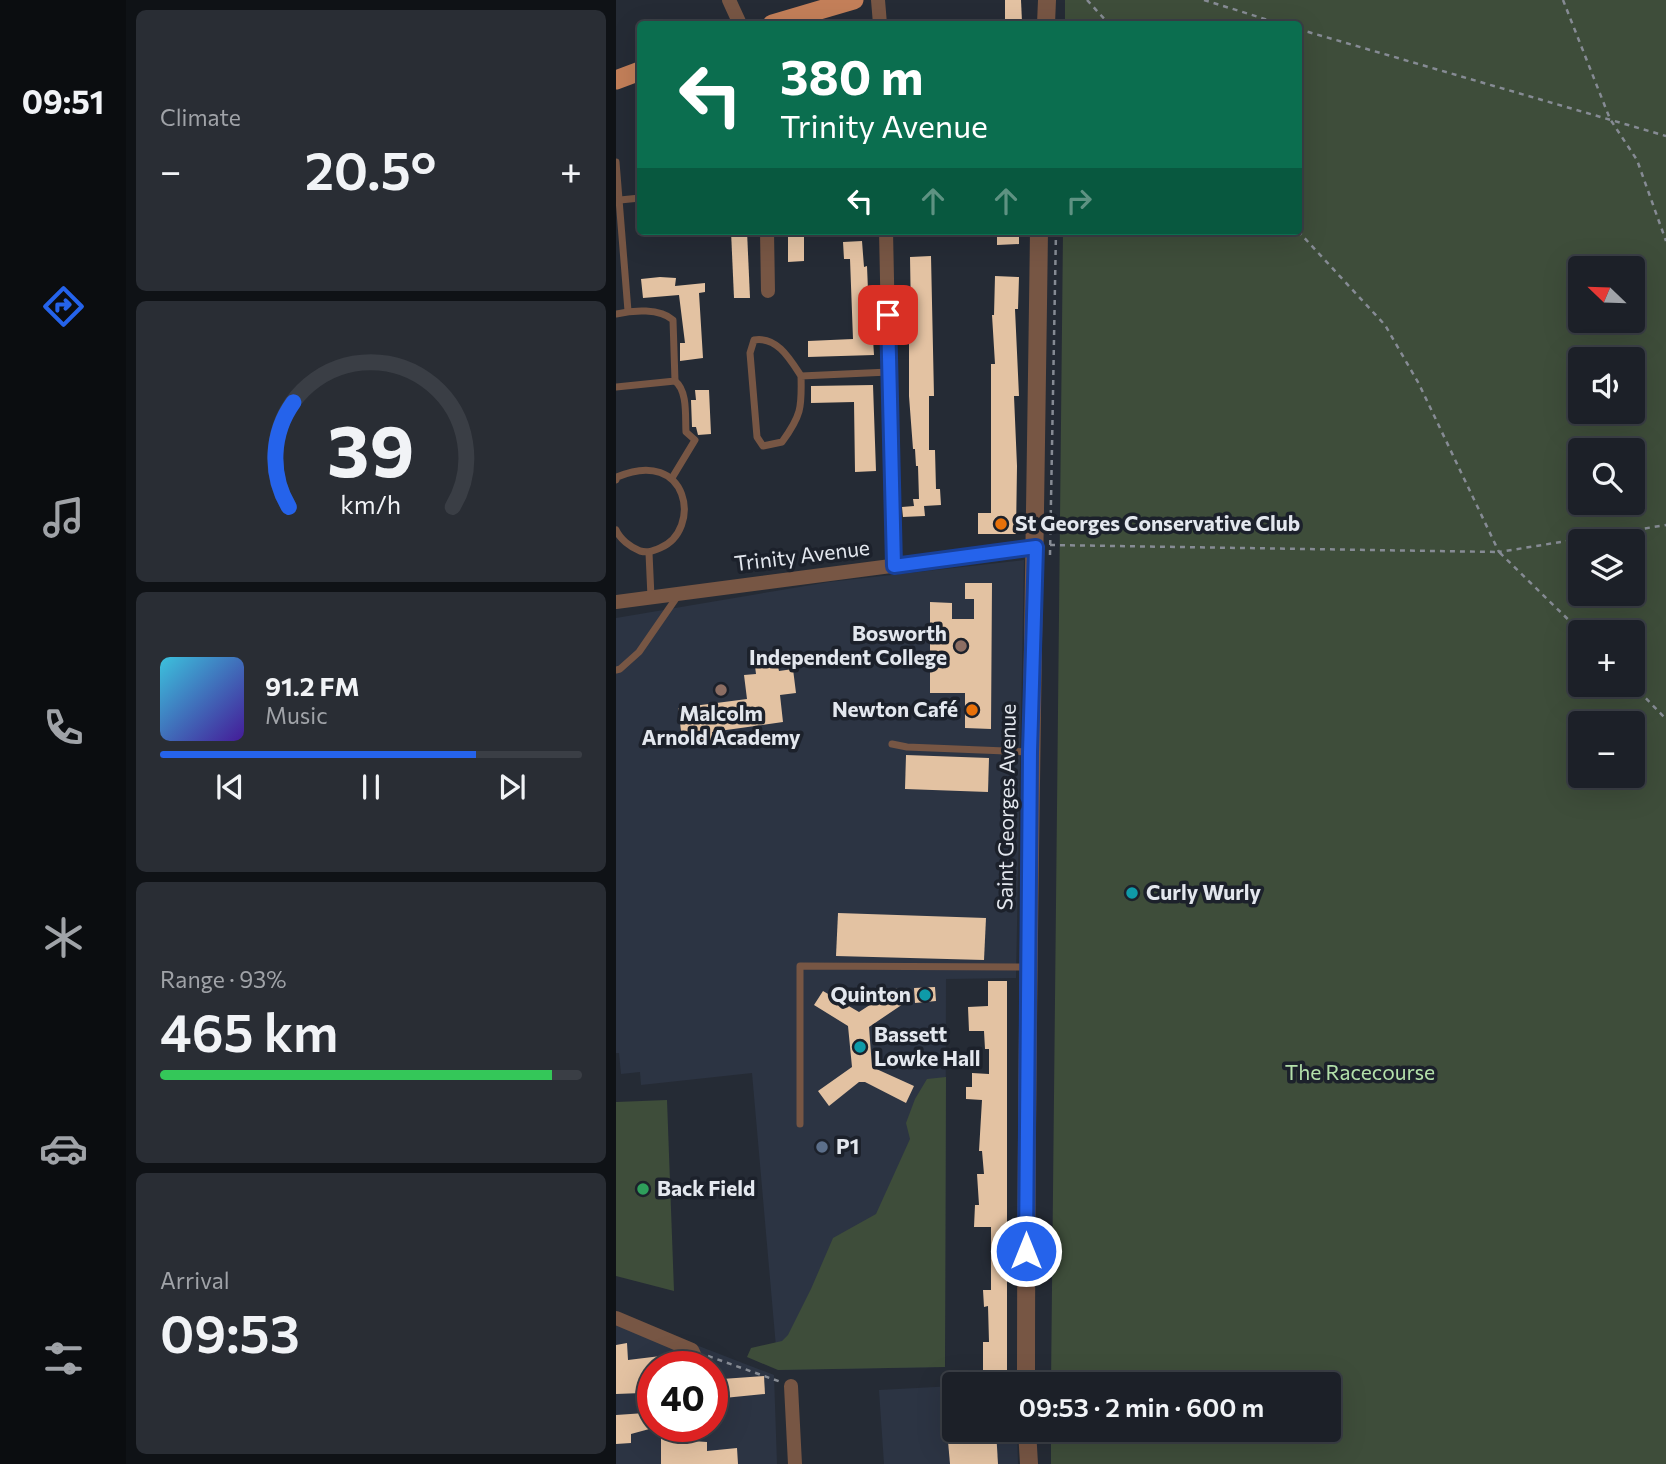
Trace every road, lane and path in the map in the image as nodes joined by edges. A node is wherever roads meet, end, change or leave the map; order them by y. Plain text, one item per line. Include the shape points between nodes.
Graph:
1 (729, 0) edge
2 (854, 0) edge
3 (878, 0) edge
4 (1047, 0) edge
5 (1087, 0) edge
6 (1204, 0) edge
7 (1563, 0) edge
8 (739, 21) edge
9 (782, 21) edge
10 (880, 21) edge
11 (1046, 21) edge
12 (1106, 21) edge
13 (1271, 21) edge
14 (1302, 30) edge
15 (637, 72) edge
16 (616, 80) edge
17 (1610, 120) junction
18 (1666, 136) edge
19 (616, 162) edge
20 (637, 198) edge
21 (620, 200) junction
22 (766, 235) edge
23 (886, 235) edge
24 (1039, 235) edge
25 (1302, 235) edge
26 (1666, 241) edge
27 (620, 263) edge
28 (620, 283) edge
29 (771, 285) dead end
30 (628, 311) junction
31 (616, 314) edge
32 (890, 372) junction
33 (801, 376) junction
34 (675, 381) junction
35 (616, 387) edge
36 (616, 477) edge
37 (672, 478) junction
38 (1666, 525) edge
39 (616, 530) edge
40 (1043, 546) junction
41 (1499, 552) junction
42 (649, 553) junction
43 (894, 566) junction
44 (679, 593) junction
45 (652, 597) junction
46 (616, 602) edge
47 (1569, 620) edge
48 (616, 670) edge
49 (1645, 697) edge
50 (1666, 719) edge
51 (892, 744) dead end
52 (1030, 752) junction
53 (1028, 967) junction
54 (800, 1124) dead end
55 (616, 1318) edge
56 (692, 1350) joint
57 (1026, 1372) edge
58 (791, 1386) joint
59 (1028, 1442) edge
60 (795, 1464) edge
61 (1029, 1464) edge

1 - 8 street
2 - 9 main road
3 - 10 street
4 - 11 street
5 - 12 path
6 - 13 path
7 - 17 path
14 - 17 path
15 - 16 main road
17 - 18 path
17 - 26 path via 1637,160
19 - 21 lane
20 - 21 lane
21 - 27 lane
22 - 29 street
23 - 32 street
24 - 40 street, Saint Georges Avenue
25 - 41 path via 1385,325 1419,383
27 - 28 lane
28 - 30 lane
30 - 31 lane
30 - 34 lane via 665,313 673,320
32 - 33 lane
32 - 43 street
33 - 33 lane via 797,422 782,442 763,446 757,437 750,353 754,340 763,338 776,345
34 - 35 lane
34 - 37 lane via 685,400 686,432 695,440
36 - 37 lane via 645,469
37 - 42 lane via 684,505 682,526 668,545
38 - 41 path
39 - 42 lane via 636,550
40 - 41 path
40 - 43 street, Trinity Avenue
40 - 52 street, Saint Georges Avenue
41 - 47 path
42 - 45 lane
43 - 44 street, Trinity Avenue
44 - 45 street, Trinity Avenue
44 - 48 lane via 639,652
45 - 46 street, Trinity Avenue
49 - 50 path
51 - 52 lane
52 - 53 street, Saint Georges Avenue
53 - 54 lane via 800,966
53 - 57 street, Saint Georges Avenue
55 - 56 street
56 - 58 path
58 - 60 street
59 - 61 street

